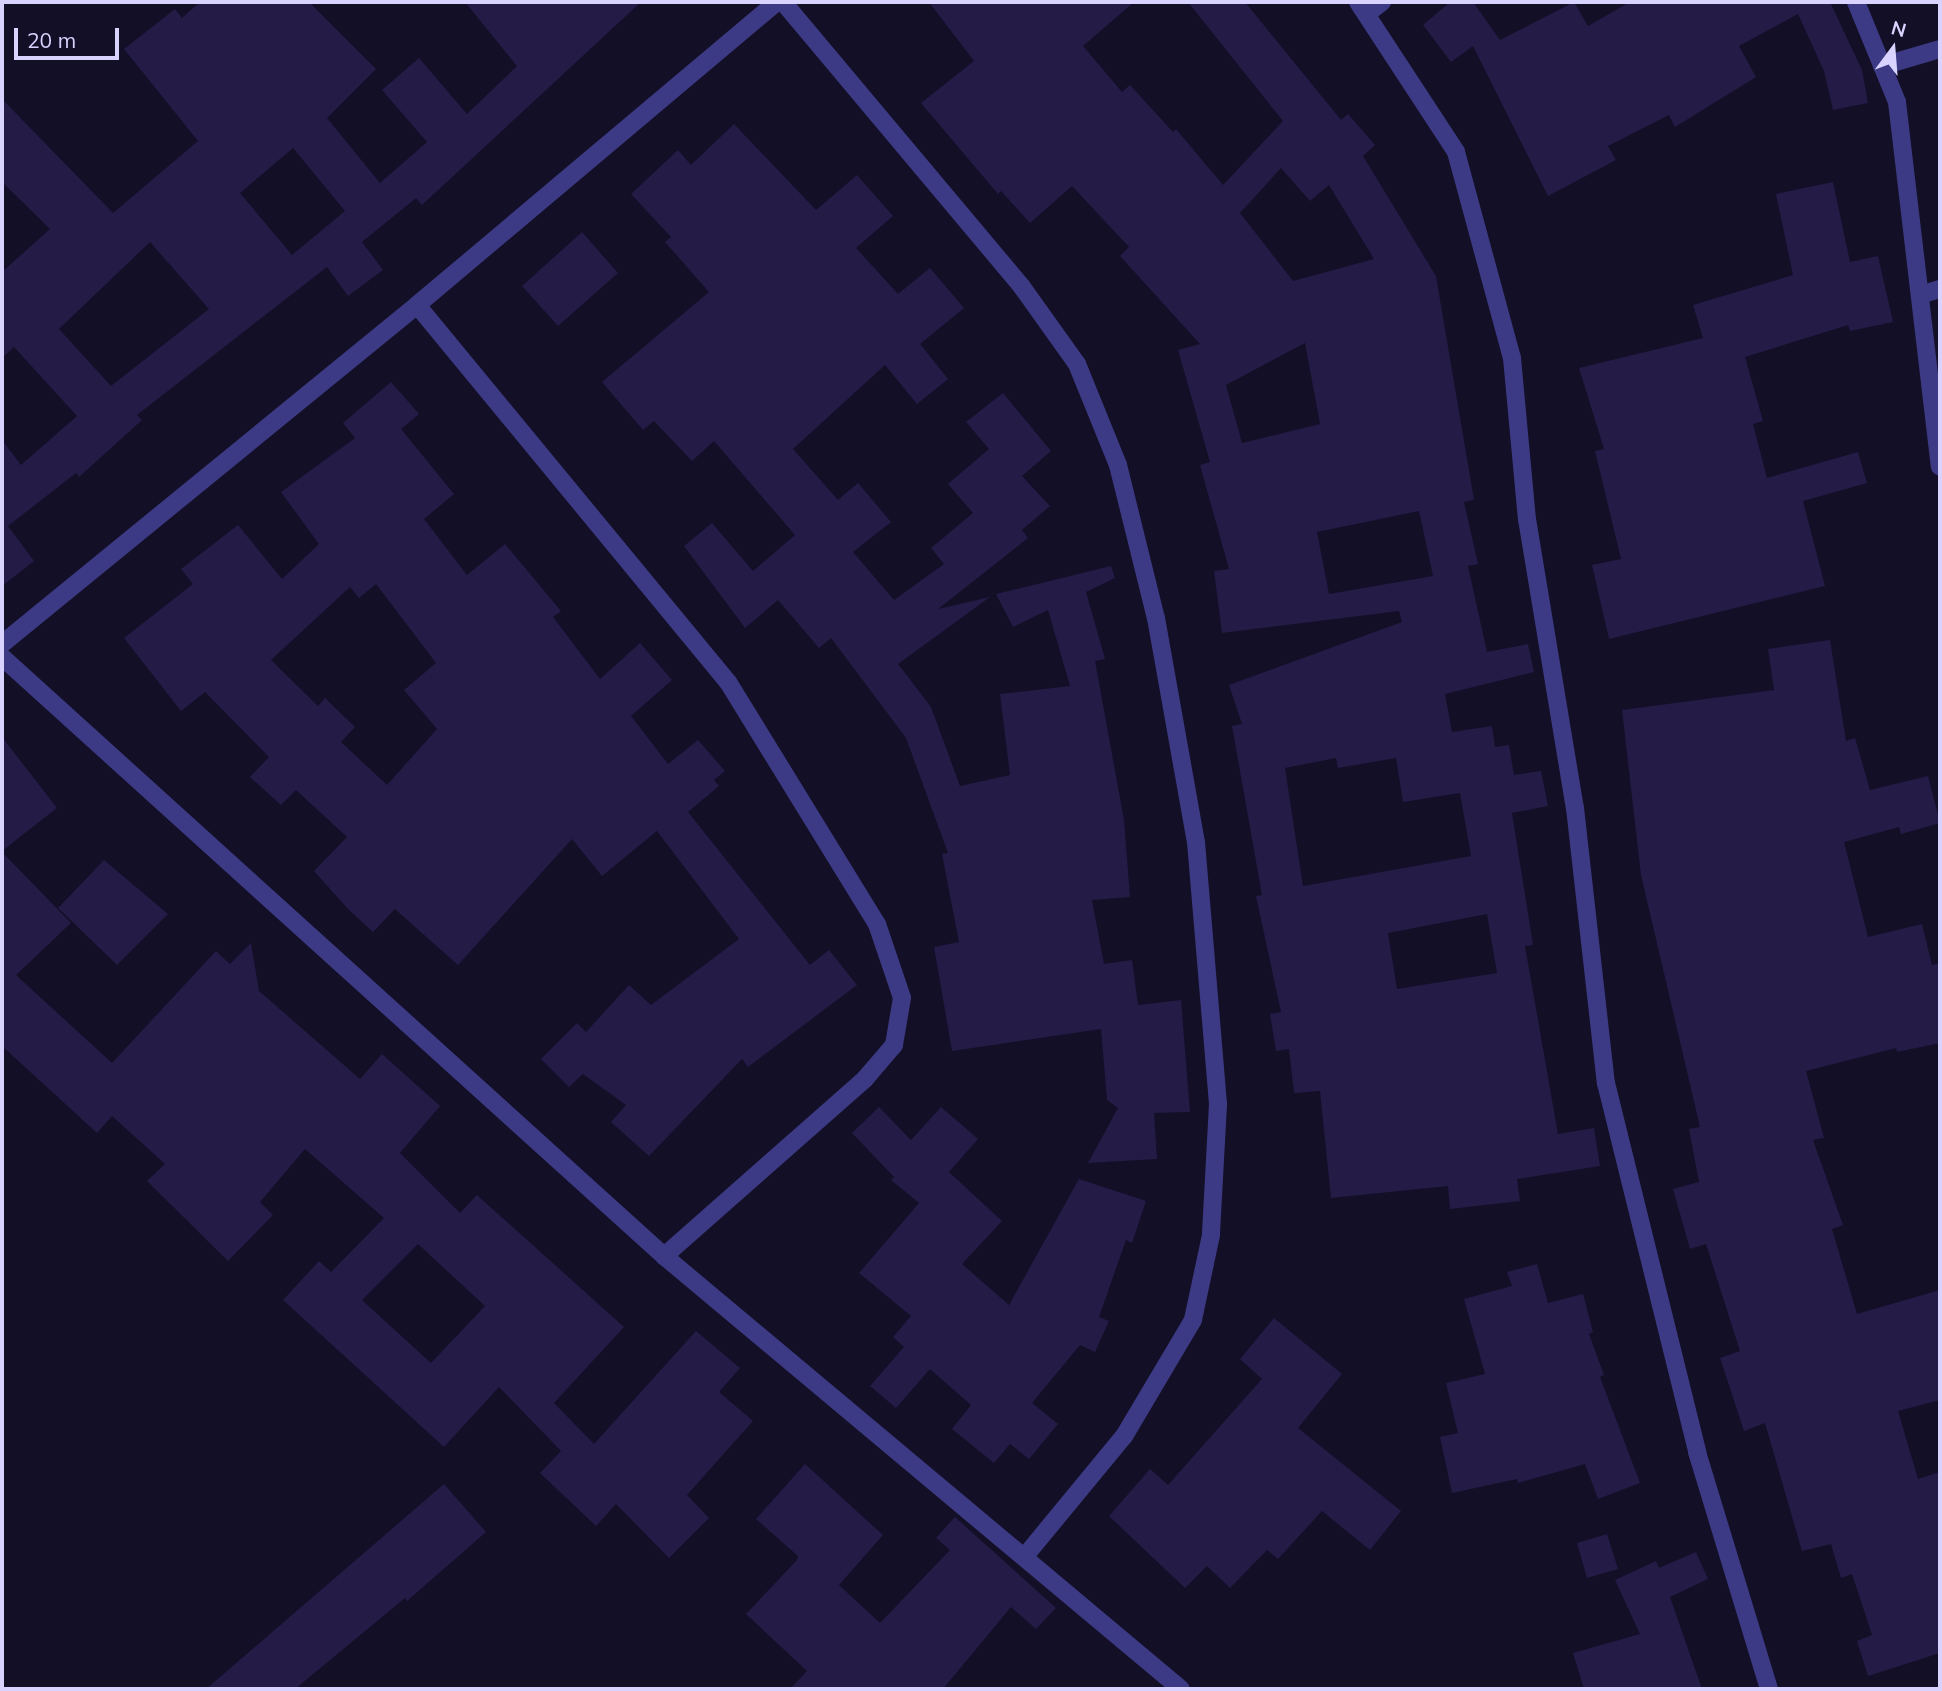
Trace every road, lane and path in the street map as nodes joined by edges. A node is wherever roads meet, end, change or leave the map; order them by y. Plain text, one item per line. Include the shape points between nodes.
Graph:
1 (777, 2) edge
2 (783, 2) edge
3 (1856, 2) edge
4 (1369, 5) edge
5 (1940, 49) edge
6 (1882, 66) junction
7 (1940, 289) edge
8 (1920, 295) junction
9 (417, 305) junction
10 (1940, 466) edge
11 (2, 644) edge
12 (2, 657) edge
13 (664, 1256) junction
14 (1025, 1556) junction
15 (1181, 1689) edge
16 (1769, 1689) edge

1 - 9 street
2 - 14 street via 1022,287 1077,363 1118,465 1156,618 1195,842 1217,1104 1211,1235 1193,1320 1124,1437
3 - 6 street
4 - 16 street via 1456,152 1512,358 1528,519 1576,808 1606,1083 1697,1452
5 - 6 street
6 - 8 street via 1897,102
7 - 8 street
8 - 10 street
9 - 11 street
9 - 13 street via 728,682 877,924 902,998 894,1045 865,1079
12 - 13 street
13 - 14 street
14 - 15 street

